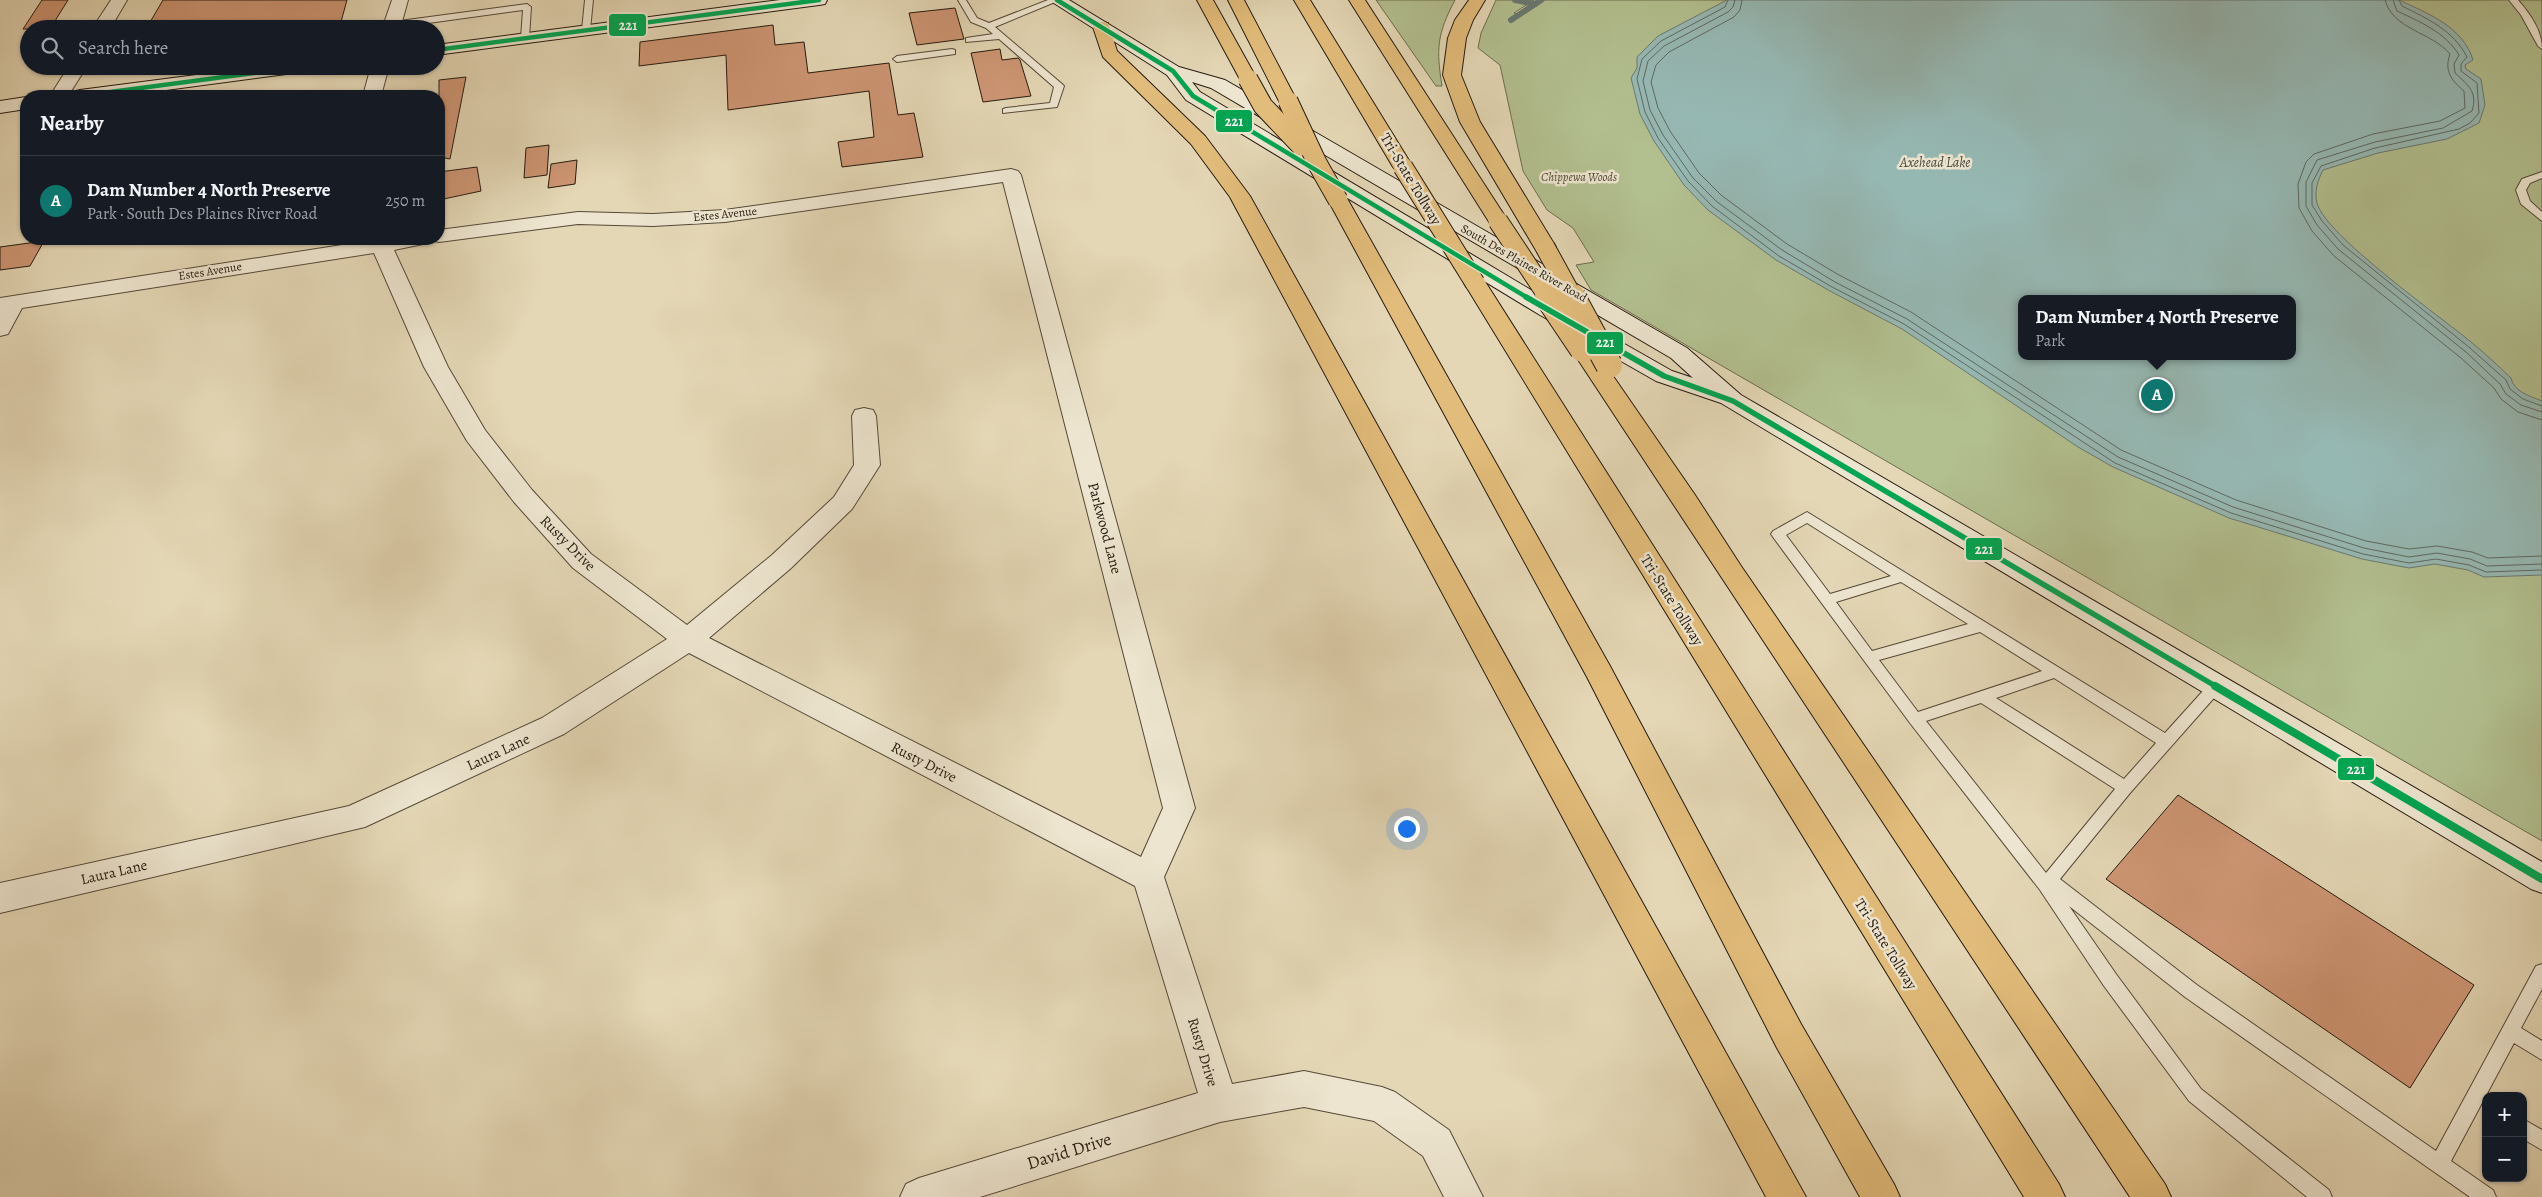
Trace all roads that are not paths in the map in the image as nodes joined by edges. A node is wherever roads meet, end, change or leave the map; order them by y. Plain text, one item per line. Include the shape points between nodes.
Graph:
1 (119, 0) edge
2 (400, 0) edge
3 (589, 0) edge
4 (819, 0) edge
5 (962, 0) edge
6 (1057, 0) edge
7 (1205, 0) edge
8 (1236, 0) edge
9 (1302, 0) edge
10 (1346, 0) edge
11 (1358, 0) edge
12 (1476, 0) edge
13 (2513, 0) edge
14 (778, 3) edge
15 (107, 20) edge
16 (394, 20) edge
17 (439, 20) edge
18 (989, 26) junction
19 (1102, 27) junction
20 (586, 30) junction
21 (999, 36) junction
22 (524, 38) junction
23 (969, 40) dead end
24 (2542, 46) edge
25 (445, 49) edge
26 (952, 52) dead end
27 (898, 59) dead end
28 (1173, 71) junction
29 (72, 75) edge
30 (240, 75) edge
31 (378, 75) edge
32 (1412, 89) junction
33 (63, 90) edge
34 (126, 90) edge
35 (374, 90) edge
36 (20, 104) edge
37 (0, 107) edge
38 (1006, 112) dead end
39 (1317, 163) junction
40 (1011, 175) joint
41 (2542, 175) edge
42 (2542, 218) edge
43 (445, 235) edge
44 (360, 245) edge
45 (379, 245) edge
46 (7, 304) edge
47 (0, 329) edge
48 (1733, 401) junction
49 (864, 416) dead end
50 (1686, 501) junction
51 (1903, 577) junction
52 (1827, 600) junction
53 (1981, 626) junction
54 (688, 640) junction
55 (1870, 657) junction
56 (2055, 672) junction
57 (2216, 686) junction
58 (1982, 696) junction
59 (1916, 718) junction
60 (2166, 741) junction
61 (2125, 788) junction
62 (1148, 877) junction
63 (2542, 879) edge
64 (2048, 883) junction
65 (0, 898) edge
66 (2541, 976) edge
67 (2512, 1031) junction
68 (2542, 1051) edge
69 (2481, 1098) edge
70 (1220, 1104) junction
71 (2527, 1131) edge
72 (2542, 1141) edge
73 (2440, 1163) junction
74 (919, 1197) edge
75 (1464, 1197) edge
76 (1787, 1197) edge
77 (1880, 1197) edge
78 (2046, 1197) edge
79 (2152, 1197) edge
80 (2322, 1197) edge
81 (2486, 1197) edge

1 - 15 street
2 - 16 street
3 - 20 lane
4 - 14 street
5 - 18 lane via 974,20
6 - 18 lane
6 - 19 street, South Des Plaines River Road
7 - 39 highway, bridge via 1263,106
8 - 39 highway, bridge
9 - 78 highway, Tri-State Tollway, bridge
10 - 32 highway via 1372,42
11 - 32 highway
12 - 50 highway, bridge via 1457,38 1452,75 1470,122 1545,248
13 - 24 lane via 2525,14
14 - 20 street
17 - 22 lane via 527,7
18 - 21 lane
19 - 28 street, South Des Plaines River Road
19 - 76 highway via 1109,53 1198,140 1240,196
20 - 22 street
21 - 23 lane
21 - 38 lane via 1059,86 1054,105
22 - 25 street
26 - 27 lane
28 - 48 street, South Des Plaines River Road via 1218,84 1679,353
28 - 48 street, South Des Plaines River Road via 1193,96 1548,310 1664,376
29 - 33 street
30 - 34 street
31 - 35 street
32 - 50 highway, bridge
36 - 37 street
39 - 77 highway, bridge via 1600,674 1789,1036
40 - 43 street, Estes Avenue via 725,216 653,220 578,218
40 - 62 street, Parkwood Lane via 1179,808
41 - 42 lane via 2526,181 2521,190 2525,202
44 - 46 street, Estes Avenue
45 - 54 street, Rusty Drive via 436,367 476,435 523,496 582,561
46 - 47 street
48 - 57 street, South Des Plaines River Road
49 - 54 street, Laura Lane via 867,465 844,503
50 - 79 highway via 1731,573
51 - 52 lane
51 - 52 lane via 1807,517 1778,534
51 - 53 lane
52 - 55 lane
53 - 55 lane
53 - 56 lane
54 - 62 street, Rusty Drive
54 - 65 street, Laura Lane via 553,726 354,818
55 - 59 lane
56 - 58 lane
56 - 60 lane
57 - 60 lane
57 - 63 street, South Des Plaines River Road
58 - 59 lane
58 - 61 lane
59 - 64 lane
60 - 61 lane
61 - 64 lane
62 - 70 street, Rusty Drive
64 - 73 lane via 2191,991
64 - 80 lane via 2110,980 2194,1095
66 - 67 lane
67 - 68 lane
67 - 69 lane
69 - 73 lane
70 - 74 street, David Drive
70 - 75 street, Rusty Drive via 1304,1090 1382,1105 1436,1143
71 - 72 lane
73 - 81 lane

